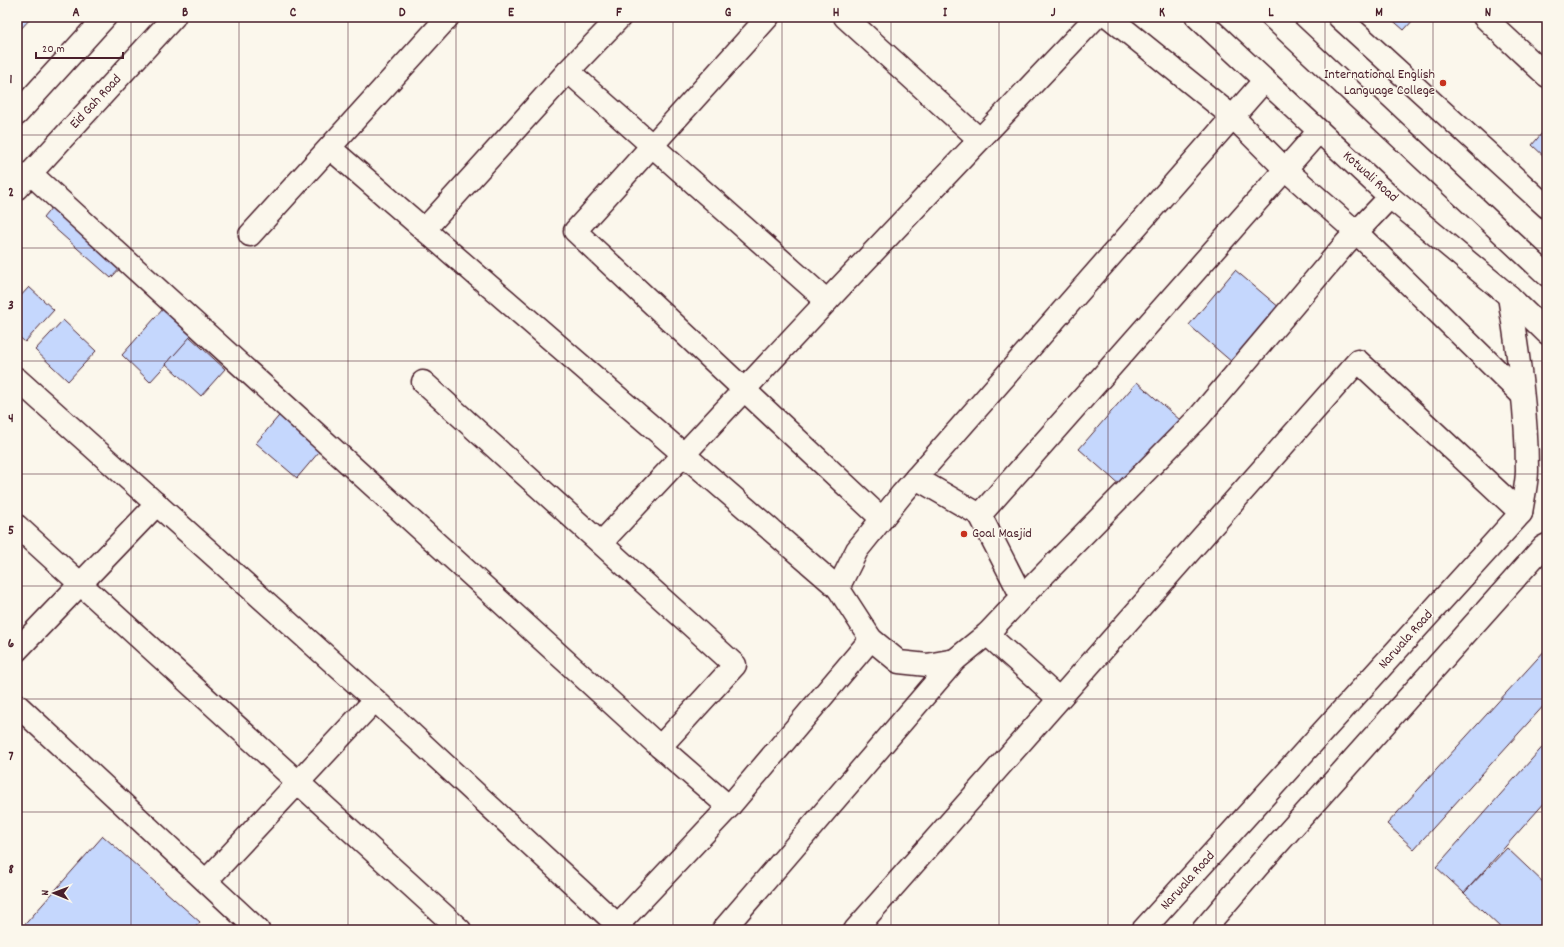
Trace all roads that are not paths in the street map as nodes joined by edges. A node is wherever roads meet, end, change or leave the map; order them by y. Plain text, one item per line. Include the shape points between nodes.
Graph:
1 (104, 17) edge
2 (174, 17) edge
3 (448, 17) edge
4 (620, 17) edge
5 (768, 17) edge
6 (845, 17) edge
7 (1096, 17) edge
8 (1109, 17) edge
9 (1197, 17) edge
10 (1272, 17) edge
11 (1339, 17) edge
12 (1484, 17) edge
13 (568, 71) junction
14 (1547, 76) edge
15 (1264, 81) junction
16 (17, 114) edge
17 (1233, 117) junction
18 (1319, 131) junction
19 (979, 139) junction
20 (653, 145) junction
21 (330, 148) junction
22 (1285, 169) junction
23 (24, 181) edge
24 (1390, 197) junction
25 (1547, 207) edge
26 (424, 230) junction
27 (1356, 232) junction
28 (250, 235) dead end
29 (1547, 275) edge
30 (1509, 296) junction
31 (827, 301) junction
32 (1547, 333) edge
33 (17, 379) edge
34 (423, 382) dead end
35 (744, 389) junction
36 (1522, 396) junction
37 (684, 454) junction
38 (916, 478) junction
39 (157, 504) junction
40 (1521, 513) junction
41 (980, 514) junction
42 (882, 519) junction
43 (17, 526) edge
44 (602, 543) junction
45 (1547, 545) edge
46 (81, 584) junction
47 (838, 588) junction
48 (1022, 597) junction
49 (987, 634) junction
50 (871, 639) junction
51 (17, 650) edge
52 (954, 660) junction
53 (1059, 698) junction
54 (375, 700) junction
55 (17, 705) edge
56 (660, 747) junction
57 (298, 781) junction
58 (729, 807) junction
59 (206, 881) junction
60 (618, 928) edge
61 (258, 930) edge
62 (460, 930) edge
63 (723, 930) edge
64 (855, 930) edge
65 (1143, 930) edge
66 (1203, 930) edge

1 - 16 street
2 - 23 street, Eid Gah Road
3 - 21 street
4 - 13 street
5 - 20 street
6 - 19 street
7 - 19 street
8 - 17 street
9 - 15 street, Kotwali Road
10 - 29 street
11 - 25 street
12 - 14 street
13 - 20 street
13 - 26 street
15 - 17 street
15 - 18 street, Kotwali Road
17 - 22 street
17 - 38 street
18 - 22 street
18 - 24 street, Kotwali Road
19 - 31 street
20 - 31 street
20 - 35 street via 575,231
21 - 26 street
21 - 28 street
22 - 27 street
22 - 41 street
23 - 56 street
24 - 27 street
24 - 30 street, Kotwali Road
26 - 37 street
27 - 36 street
27 - 48 street via 1199,417
30 - 32 street, Kotwali Road
30 - 36 street
31 - 35 street
33 - 39 street
34 - 44 street
35 - 37 street
35 - 42 street
36 - 40 street via 1527,471
37 - 44 street
37 - 47 street
38 - 41 street
38 - 42 street
39 - 46 street
39 - 54 street
40 - 53 street via 1358,361
40 - 65 street, Narwala Road
41 - 48 street
42 - 47 street via 857,550
43 - 46 street
44 - 56 street via 735,665
45 - 66 street
46 - 51 street
46 - 57 street
47 - 50 street
48 - 49 street
49 - 52 street
49 - 53 street
50 - 52 street via 899,662 927,666
50 - 58 street
52 - 63 street
53 - 64 street
54 - 57 street
54 - 60 street
55 - 59 street
56 - 58 street
57 - 59 street
57 - 62 street
58 - 60 street
59 - 61 street

